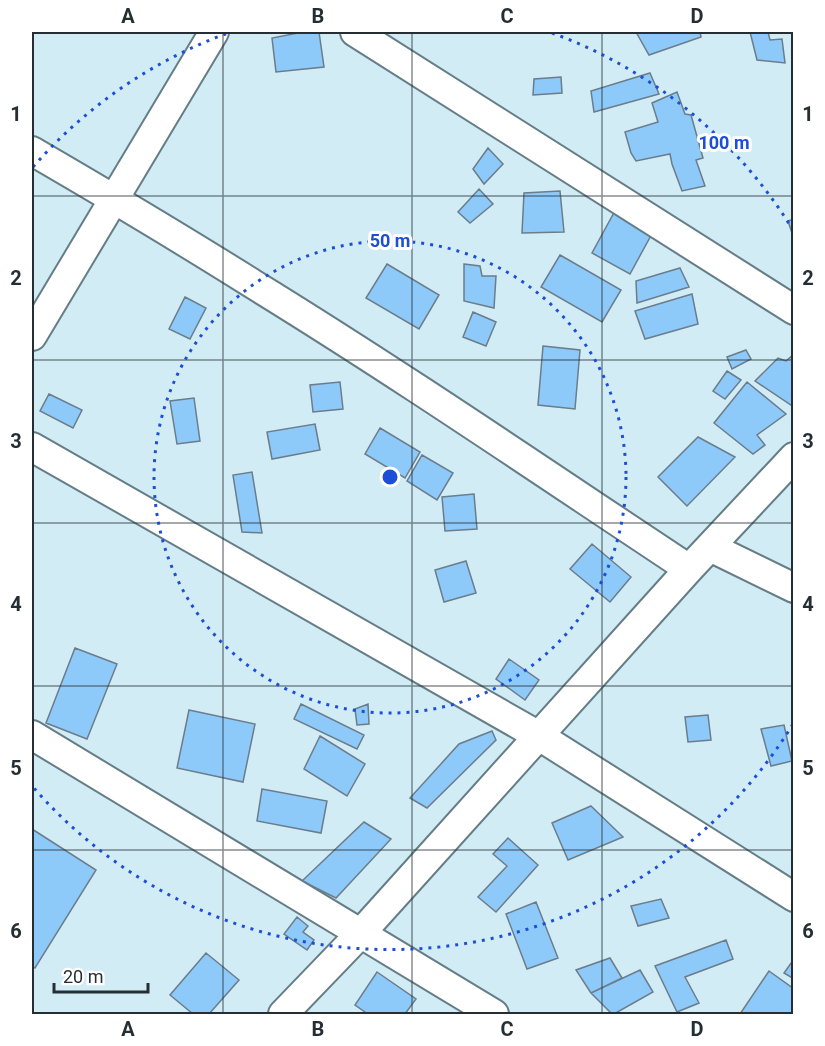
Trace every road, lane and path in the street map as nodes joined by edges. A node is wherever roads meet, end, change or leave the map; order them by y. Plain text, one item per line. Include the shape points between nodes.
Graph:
1 (214, 32) edge
2 (355, 32) edge
3 (32, 151) edge
4 (115, 199) junction
5 (794, 310) edge
6 (32, 336) edge
7 (32, 447) edge
8 (794, 457) edge
9 (710, 547) junction
10 (689, 569) junction
11 (794, 588) edge
12 (32, 735) edge
13 (539, 736) junction
14 (794, 897) edge
15 (360, 934) junction
16 (283, 1014) edge
17 (494, 1014) edge

1 - 4 street
2 - 5 street
3 - 4 street
4 - 6 street
4 - 10 street via 264,290
7 - 13 street
8 - 9 street
9 - 10 street
9 - 11 street
10 - 13 street
12 - 15 street
13 - 14 street
13 - 15 street
15 - 16 street
15 - 17 street

